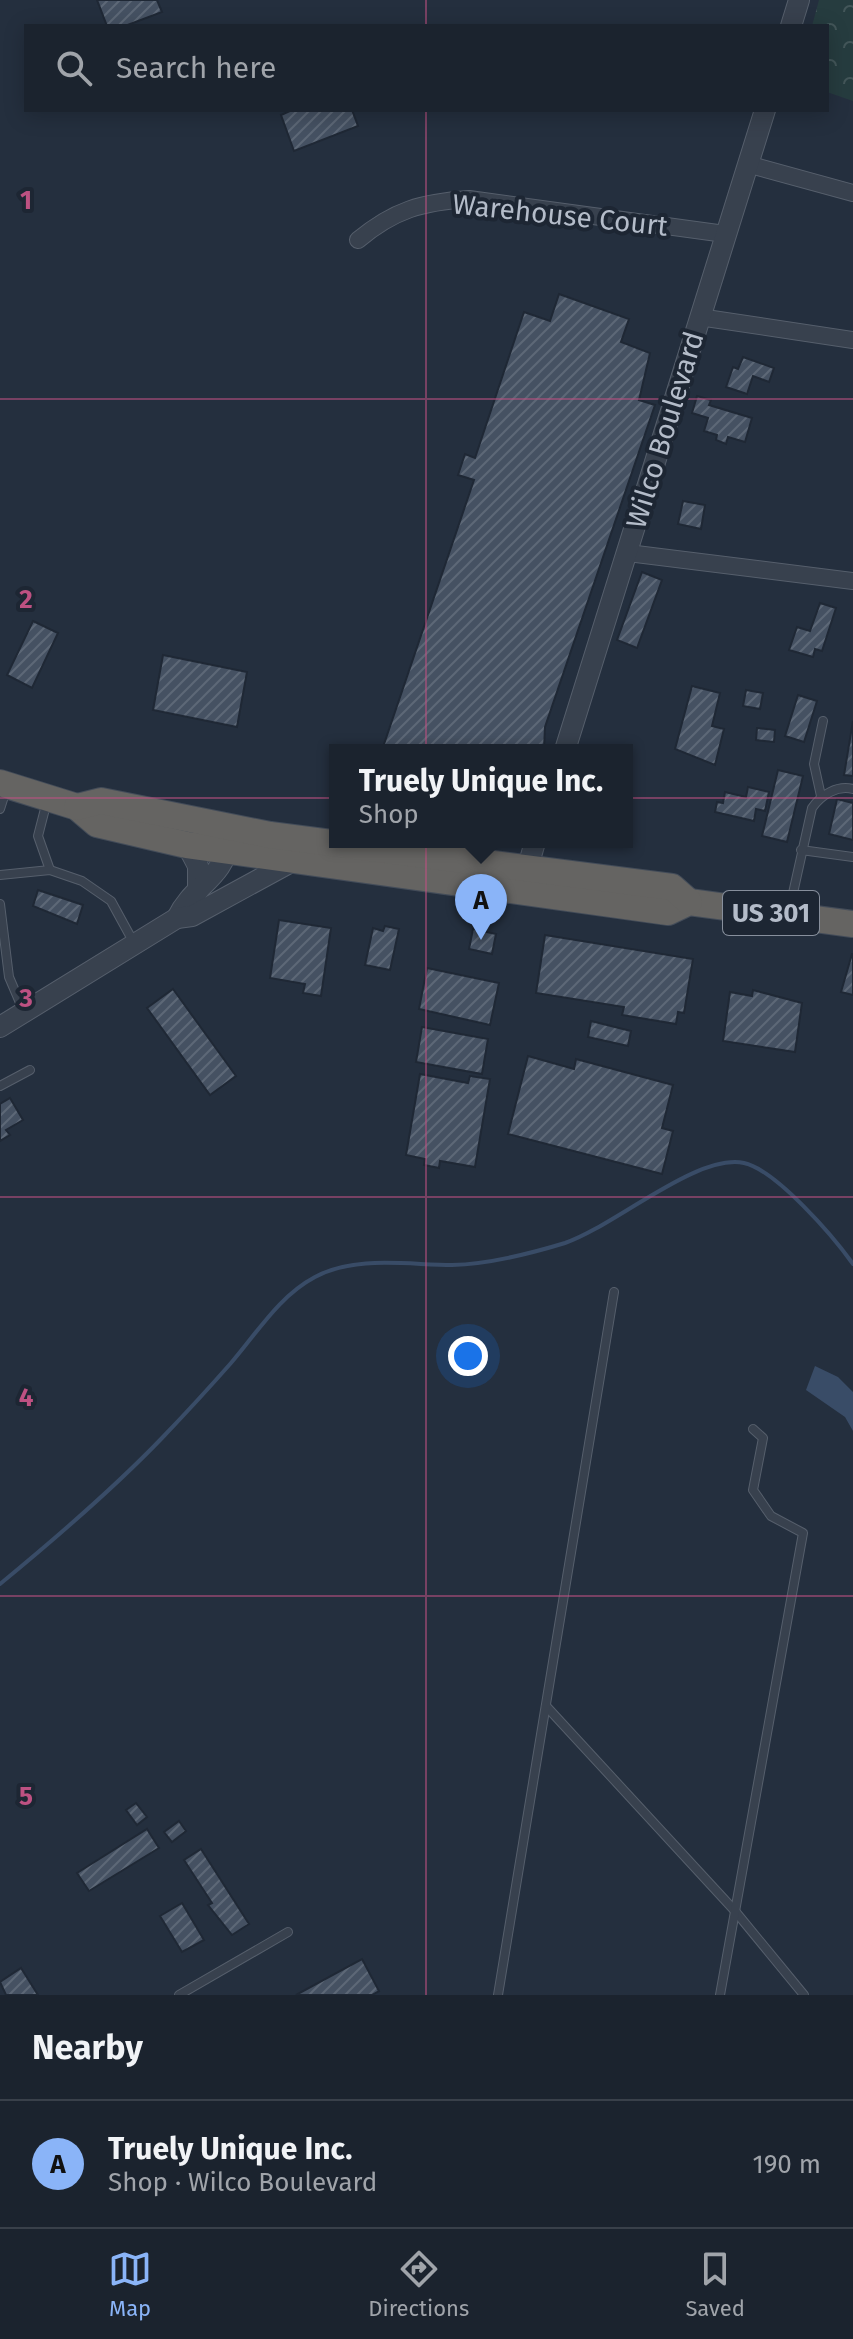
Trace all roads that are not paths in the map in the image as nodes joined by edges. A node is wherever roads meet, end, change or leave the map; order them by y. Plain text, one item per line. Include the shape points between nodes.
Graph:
1 (799, 0) edge
2 (792, 24) edge
3 (764, 112) edge
4 (747, 164) junction
5 (853, 193) edge
6 (725, 234) junction
7 (358, 240) dead end
8 (699, 317) junction
9 (853, 340) edge
10 (628, 553) junction
11 (853, 581) edge
12 (823, 721) dead end
13 (567, 744) edge
14 (853, 789) edge
15 (3, 792) edge
16 (821, 796) junction
17 (48, 798) junction
18 (77, 807) junction
19 (230, 840) junction
20 (187, 845) junction
21 (533, 848) edge
22 (801, 850) junction
23 (853, 857) edge
24 (291, 862) junction
25 (50, 870) junction
26 (527, 870) junction
27 (0, 875) edge
28 (198, 891) junction
29 (689, 902) junction
30 (0, 904) edge
31 (788, 916) junction
32 (177, 918) junction
33 (853, 924) edge
34 (134, 944) junction
35 (24, 1013) junction
36 (0, 1027) edge
37 (30, 1070) dead end
38 (0, 1086) edge
39 (614, 1292) dead end
40 (753, 1429) dead end
41 (546, 1706) junction
42 (735, 1911) junction
43 (288, 1932) dead end
44 (179, 1995) edge
45 (498, 1995) edge
46 (720, 1995) edge
47 (804, 1995) edge

1 - 2 street
3 - 4 street, Wilco Boulevard
4 - 5 street
4 - 6 street, Wilco Boulevard
6 - 7 street, Warehouse Court via 469,199 390,216
6 - 8 street, Wilco Boulevard
8 - 9 street
8 - 10 street, Wilco Boulevard
10 - 11 street
10 - 13 street, Wilco Boulevard
12 - 16 lane via 814,764
14 - 16 lane
15 - 17 highway, US 301
16 - 22 lane via 812,808
17 - 18 highway, US 301
17 - 25 lane via 38,836
18 - 19 highway, US 301 via 101,801
18 - 20 highway, US 301 via 97,824
19 - 20 highway, US 301
19 - 24 highway, US 301
19 - 26 highway, US 301
19 - 28 street via 223,864
20 - 28 street via 198,866
21 - 26 street
22 - 23 lane
22 - 31 lane
24 - 29 highway, US 301 via 668,912
24 - 32 street via 192,916
25 - 27 lane
25 - 34 lane via 82,881 111,901
26 - 29 highway, US 301 via 672,887
28 - 32 street
29 - 31 highway, US 301
30 - 35 lane via 9,977
31 - 33 highway, US 301
32 - 34 street
34 - 35 street
35 - 36 street
37 - 38 lane
39 - 41 lane
40 - 42 lane via 763,1438 753,1490 771,1516 803,1533
41 - 42 lane
41 - 45 lane
42 - 46 lane
42 - 47 lane
43 - 44 lane

